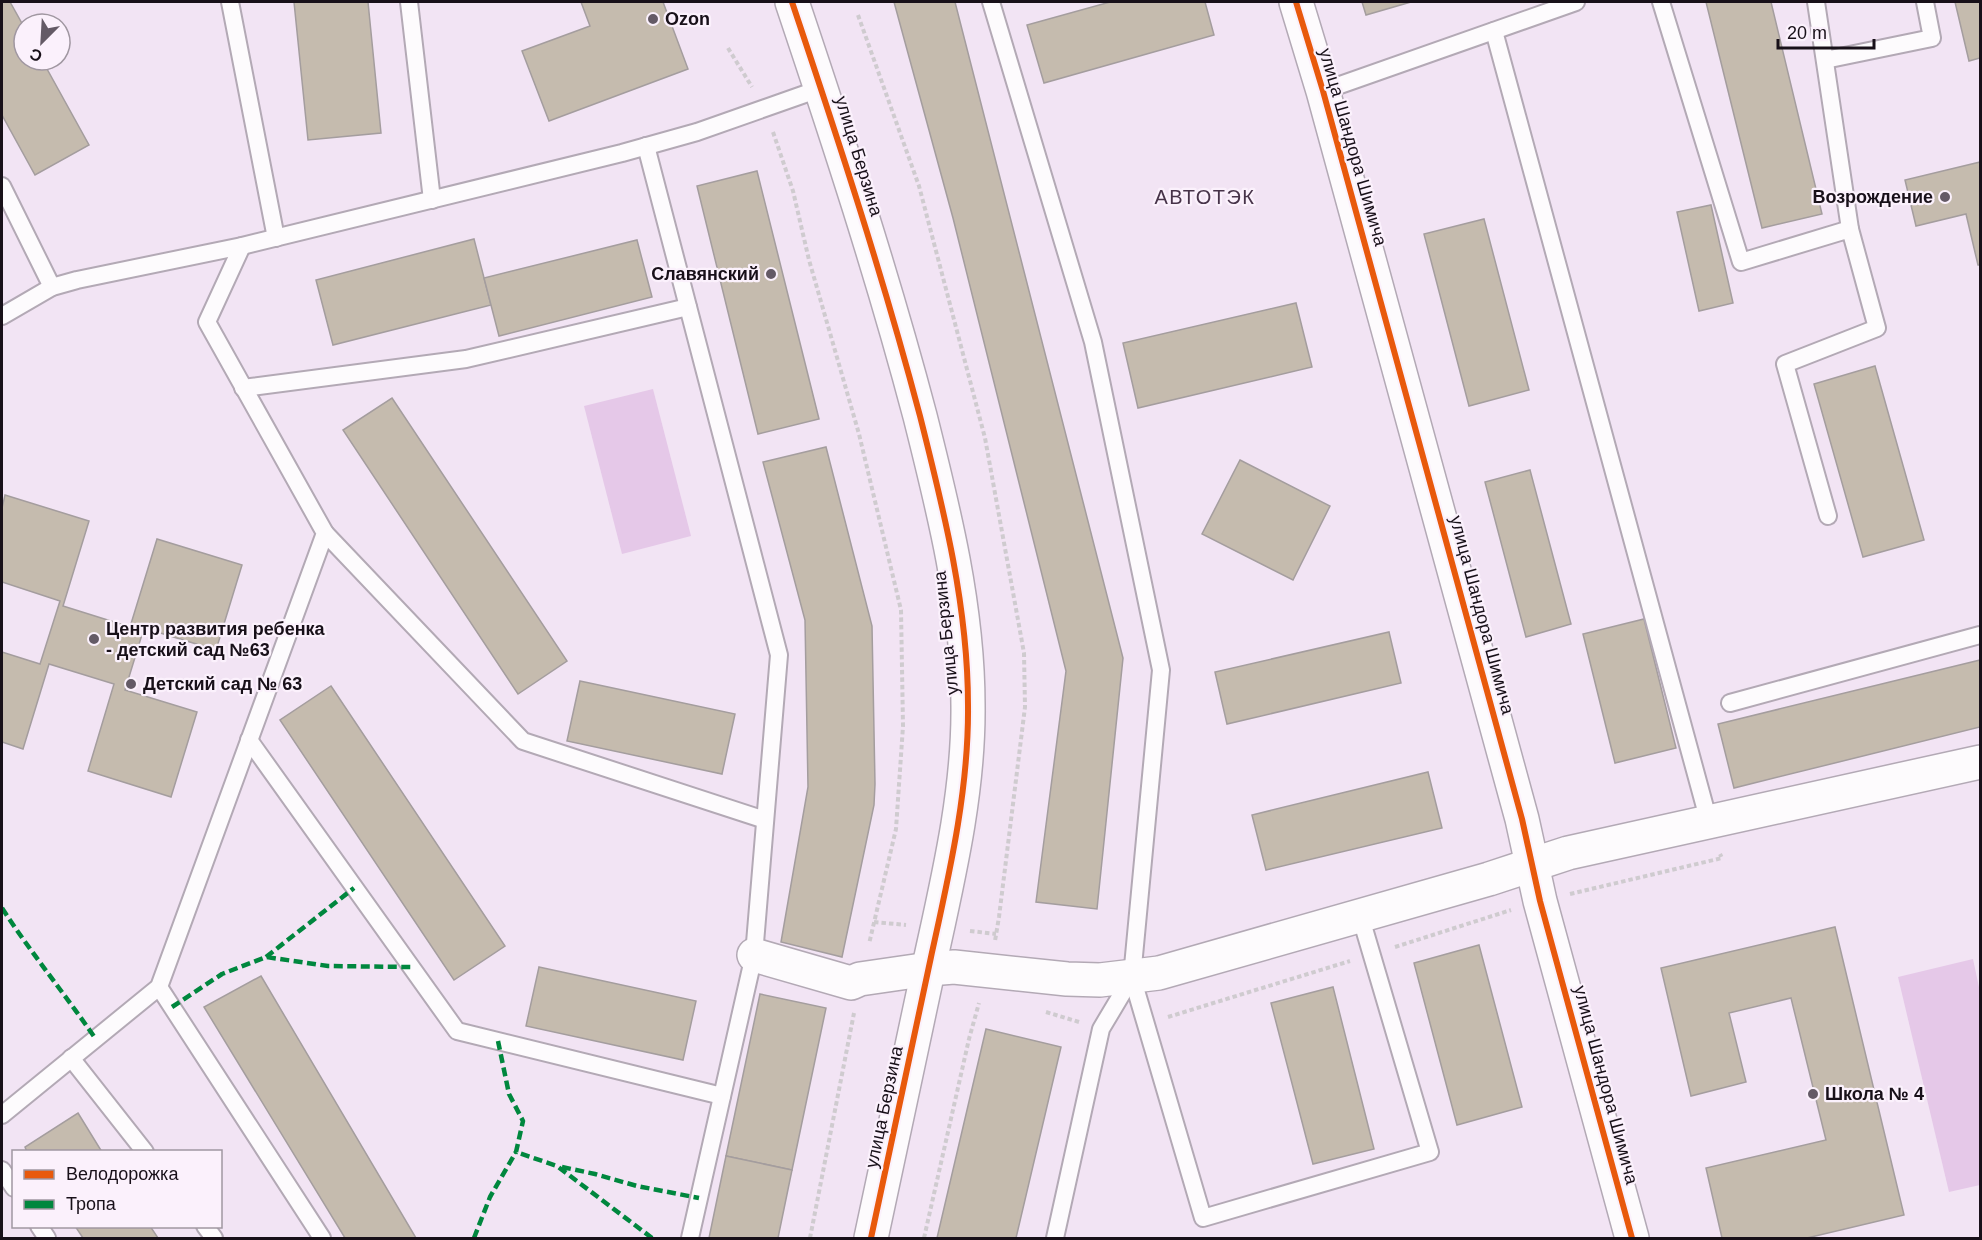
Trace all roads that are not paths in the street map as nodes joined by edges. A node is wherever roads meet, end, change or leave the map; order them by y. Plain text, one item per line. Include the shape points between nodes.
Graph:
1 (230, 2) edge
2 (409, 2) edge
3 (792, 2) edge
4 (991, 2) edge
5 (1296, 2) edge
6 (1576, 2) edge
7 (1661, 2) edge
8 (1816, 2) edge
9 (1925, 2) edge
10 (1494, 31) junction
11 (1825, 60) junction
12 (822, 88) junction
13 (1323, 91) junction
14 (646, 146) junction
15 (2, 186) edge
16 (432, 200) junction
17 (1850, 229) junction
18 (276, 238) junction
19 (242, 246) junction
20 (52, 287) junction
21 (688, 308) junction
22 (2, 316) edge
23 (243, 388) junction
24 (1828, 516) dead end
25 (325, 533) junction
26 (1980, 635) edge
27 (1730, 703) dead end
28 (249, 740) junction
29 (1980, 762) edge
30 (765, 820) junction
31 (1709, 822) junction
32 (1532, 865) junction
33 (1360, 915) junction
34 (754, 955) junction
35 (929, 969) junction
36 (1132, 977) junction
37 (159, 987) junction
38 (71, 1058) junction
39 (722, 1096) junction
40 (2, 1114) edge
41 (144, 1150) edge
42 (2, 1170) edge
43 (12, 1185) edge
44 (322, 1239) edge
45 (690, 1239) edge
46 (871, 1239) edge
47 (1055, 1239) edge
48 (1632, 1239) edge

1 - 18 lane
2 - 16 lane
3 - 12 street, улица Берзина
4 - 36 lane via 1093,342 1161,670
5 - 13 street, улица Шандора Шимича
6 - 10 lane
7 - 17 lane via 1741,262
8 - 11 lane
9 - 11 lane via 1932,38
10 - 13 lane
10 - 31 lane
11 - 17 lane
12 - 14 lane
12 - 35 street, улица Берзина via 896,322 942,501 968,671 967,746 955,838
13 - 32 street, улица Шандора Шимича
14 - 16 lane
14 - 21 lane
15 - 20 lane
16 - 18 lane
17 - 24 lane via 1877,328 1785,364
18 - 19 lane
19 - 20 lane
19 - 23 lane via 207,322
20 - 22 lane
21 - 23 lane via 466,359
21 - 30 lane via 779,655
23 - 25 lane
25 - 28 lane
25 - 30 lane via 523,741
26 - 27 lane
28 - 37 lane
28 - 39 lane via 458,1031
29 - 31 street
30 - 34 lane
31 - 32 street via 1568,853
32 - 33 street
32 - 48 street, улица Шандора Шимича
33 - 36 street via 1159,973
33 - 36 lane via 1430,1152 1203,1218
34 - 35 street via 851,983
34 - 39 lane
35 - 36 street via 968,968 1067,979
35 - 46 street, улица Берзина
36 - 47 lane via 1101,1029
37 - 38 lane
37 - 44 lane
38 - 40 lane
38 - 41 lane
39 - 45 lane
42 - 43 lane

